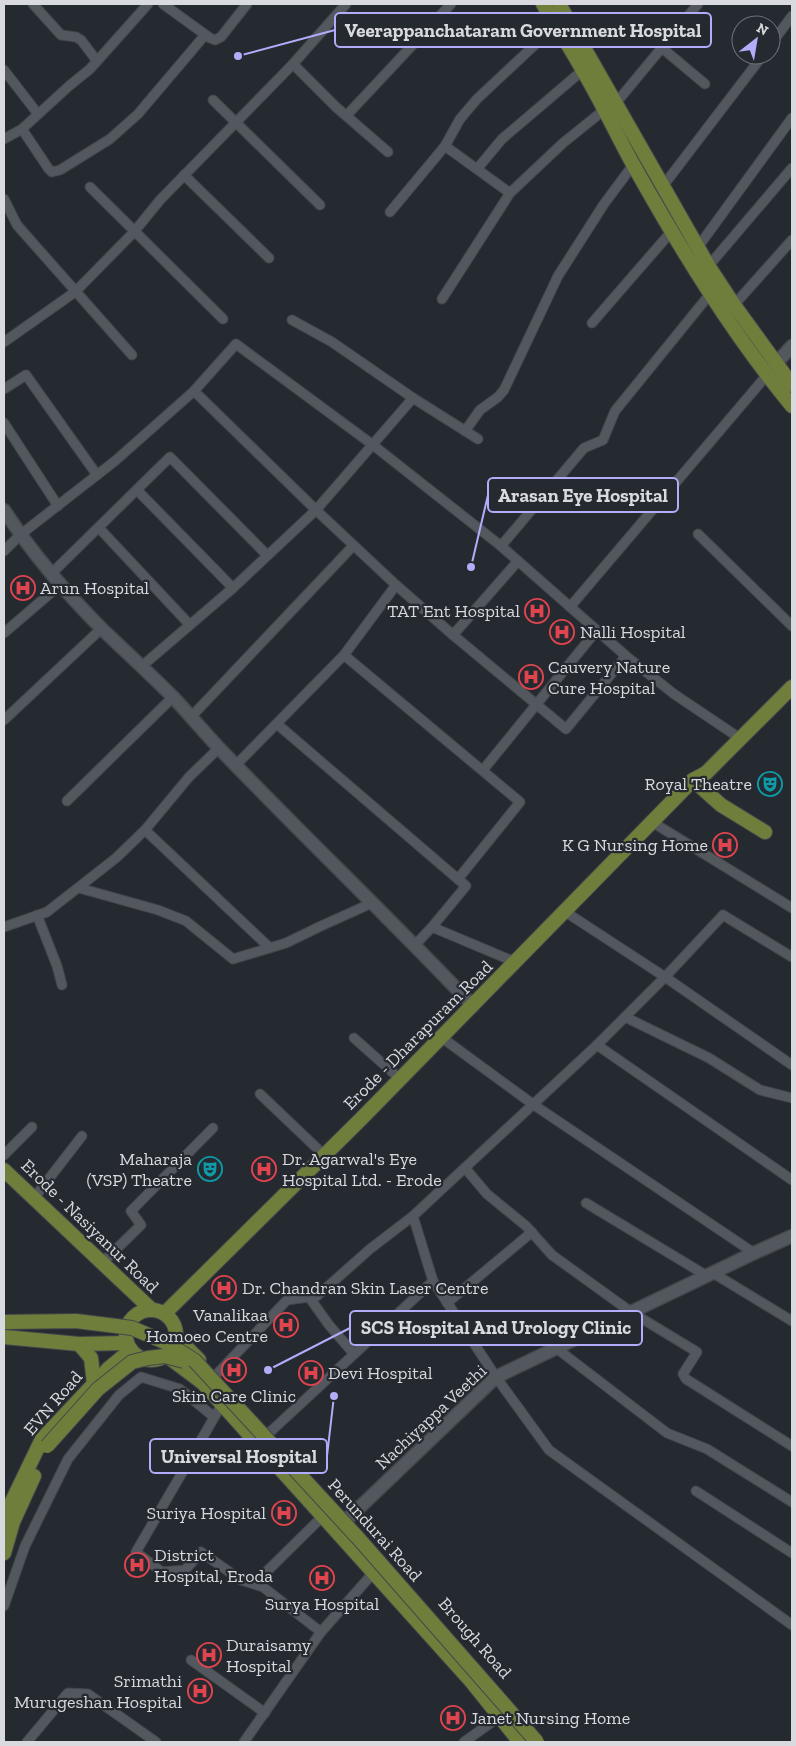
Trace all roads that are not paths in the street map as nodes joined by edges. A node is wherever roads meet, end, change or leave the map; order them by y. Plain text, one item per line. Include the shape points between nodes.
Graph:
1 (33, 4) edge
2 (148, 4) edge
3 (163, 4) edge
4 (247, 4) edge
5 (346, 4) edge
6 (451, 4) edge
7 (543, 4) edge
8 (559, 4) edge
9 (698, 4) edge
10 (792, 16) edge
11 (556, 25) junction
12 (781, 31) edge
13 (205, 34) junction
14 (662, 48) junction
15 (97, 61) junction
16 (294, 64) junction
17 (755, 65) edge
18 (4, 70) edge
19 (583, 70) junction
20 (705, 84) dead end
21 (213, 100) dead end
22 (616, 103) junction
23 (604, 110) junction
24 (38, 114) junction
25 (347, 115) junction
26 (792, 118) edge
27 (236, 122) junction
28 (22, 129) junction
29 (5, 135) edge
30 (445, 146) junction
31 (388, 152) dead end
32 (633, 165) junction
33 (792, 168) edge
34 (477, 169) junction
35 (184, 175) junction
36 (663, 186) junction
37 (90, 187) dead end
38 (510, 193) junction
39 (4, 199) edge
40 (320, 205) dead end
41 (390, 212) dead end
42 (7, 214) edge
43 (134, 232) junction
44 (671, 232) junction
45 (792, 240) edge
46 (698, 247) junction
47 (269, 258) dead end
48 (704, 272) junction
49 (75, 292) junction
50 (710, 294) junction
51 (442, 299) dead end
52 (734, 305) junction
53 (223, 319) dead end
54 (292, 320) dead end
55 (592, 323) dead end
56 (4, 342) edge
57 (792, 346) edge
58 (132, 355) dead end
59 (771, 369) junction
60 (792, 385) edge
61 (4, 389) edge
62 (194, 391) junction
63 (413, 398) junction
64 (792, 406) edge
65 (4, 423) edge
66 (465, 431) junction
67 (478, 439) dead end
68 (373, 445) junction
69 (97, 475) junction
70 (137, 490) junction
71 (58, 506) junction
72 (4, 510) edge
73 (316, 510) junction
74 (99, 528) junction
75 (698, 534) dead end
76 (20, 536) junction
77 (353, 546) junction
78 (501, 546) junction
79 (4, 551) edge
80 (267, 555) junction
81 (518, 561) junction
82 (52, 573) junction
83 (61, 584) junction
84 (396, 585) junction
85 (233, 588) junction
86 (570, 607) junction
87 (190, 625) junction
88 (792, 626) edge
89 (102, 628) junction
90 (597, 630) junction
91 (4, 633) edge
92 (453, 635) junction
93 (344, 655) junction
94 (626, 656) junction
95 (142, 666) junction
96 (792, 676) edge
97 (792, 687) edge
98 (173, 698) junction
99 (537, 704) junction
100 (190, 717) junction
101 (4, 720) edge
102 (277, 724) junction
103 (736, 736) junction
104 (219, 748) junction
105 (236, 765) junction
106 (483, 770) junction
107 (693, 780) junction
108 (67, 801) dead end
109 (652, 822) junction
110 (145, 830) junction
111 (765, 832) dead end
112 (458, 880) junction
113 (79, 888) junction
114 (372, 904) junction
115 (792, 908) edge
116 (564, 911) junction
117 (37, 915) junction
118 (4, 927) edge
119 (432, 927) junction
120 (415, 944) junction
121 (270, 948) junction
122 (792, 957) edge
123 (515, 962) junction
124 (665, 977) junction
125 (62, 985) dead end
126 (473, 1006) junction
127 (625, 1018) junction
128 (442, 1036) junction
129 (354, 1038) dead end
130 (597, 1045) junction
131 (792, 1065) edge
132 (400, 1079) junction
133 (260, 1094) dead end
134 (792, 1098) edge
135 (534, 1104) junction
136 (32, 1127) dead end
137 (213, 1128) dead end
138 (82, 1136) dead end
139 (4, 1155) edge
140 (324, 1155) junction
141 (465, 1168) junction
142 (4, 1170) edge
143 (792, 1180) edge
144 (34, 1198) junction
145 (586, 1203) dead end
146 (413, 1216) junction
147 (532, 1232) junction
148 (792, 1236) edge
149 (754, 1253) junction
150 (102, 1263) junction
151 (710, 1274) junction
152 (433, 1281) junction
153 (309, 1297) junction
154 (447, 1303) junction
155 (150, 1309) junction
156 (631, 1312) junction
157 (165, 1313) junction
158 (4, 1317) edge
159 (792, 1321) edge
160 (4, 1322) edge
161 (128, 1324) junction
162 (4, 1328) edge
163 (4, 1337) edge
164 (177, 1338) junction
165 (79, 1344) junction
166 (129, 1346) junction
167 (556, 1348) junction
168 (354, 1354) junction
169 (167, 1356) junction
170 (184, 1361) junction
171 (215, 1376) junction
172 (496, 1377) junction
173 (94, 1384) junction
174 (222, 1404) junction
175 (214, 1417) junction
176 (268, 1434) junction
177 (792, 1446) edge
178 (696, 1491) dead end
179 (792, 1502) edge
180 (323, 1516) junction
181 (4, 1518) edge
182 (341, 1525) junction
183 (4, 1553) edge
184 (792, 1553) edge
185 (374, 1572) junction
186 (254, 1584) junction
187 (4, 1606) edge
188 (792, 1625) edge
189 (321, 1632) junction
190 (191, 1660) dead end
191 (265, 1713) junction
192 (499, 1717) junction
193 (27, 1742) edge
194 (156, 1742) edge
195 (244, 1742) edge
196 (464, 1742) edge
197 (520, 1742) edge
198 (528, 1742) edge
199 (538, 1742) edge
200 (541, 1742) edge

1 - 15 street via 61,35 81,40
2 - 15 street
3 - 13 street
4 - 13 street via 218,39 212,40
5 - 16 street
6 - 25 street
7 - 11 main road
8 - 22 main road
9 - 14 street
10 - 12 street
11 - 19 main road
11 - 30 street via 477,99 460,119
13 - 28 street via 138,114 110,139 60,170 52,172 48,168
14 - 20 street
14 - 22 street
15 - 24 street
16 - 25 street
16 - 27 street
17 - 36 street
18 - 24 street
19 - 23 main road
19 - 34 street via 502,139
21 - 27 street
22 - 36 main road
23 - 32 main road
23 - 38 street
24 - 28 street
25 - 31 street
26 - 46 street
27 - 35 street
27 - 40 street
28 - 29 street
30 - 34 street
30 - 41 street
32 - 44 main road
32 - 66 street via 558,276 504,390 480,410
33 - 48 street
34 - 38 street
35 - 43 street
35 - 47 street
36 - 46 main road
37 - 43 street
38 - 51 street
39 - 42 street
42 - 49 street
43 - 49 street
43 - 53 street
44 - 48 main road
44 - 55 street
45 - 52 street
46 - 48 main road
48 - 50 main road
48 - 52 main road
49 - 56 street
49 - 58 street
50 - 59 main road
50 - 78 street via 615,410 603,440 584,448
52 - 59 main road
54 - 63 street via 332,342
57 - 59 street
59 - 60 main road
59 - 64 main road
59 - 86 street
61 - 69 street via 26,375
62 - 68 street via 236,344
62 - 69 street
62 - 73 street
63 - 66 street
63 - 68 street
65 - 71 street
66 - 67 street
68 - 73 street
68 - 78 street
69 - 71 street
70 - 74 street
70 - 80 street via 170,457
70 - 85 street
71 - 76 street
72 - 76 street
73 - 77 street
73 - 80 street
74 - 82 street
74 - 87 street
75 - 88 street
76 - 79 street
76 - 82 street
77 - 84 street
77 - 100 street
78 - 81 street
80 - 85 street
81 - 86 street
81 - 92 street
82 - 83 street
83 - 89 street
83 - 91 street
84 - 92 street
84 - 93 street
85 - 87 street
86 - 90 street
87 - 95 street
89 - 95 street
89 - 101 street
90 - 94 street
90 - 99 street
92 - 99 street
93 - 102 street
93 - 106 street
94 - 99 street via 566,729
94 - 103 street
95 - 98 street
96 - 103 main road, Erode - Dharapuram Road
97 - 103 main road, Erode - Dharapuram Road
98 - 100 street
98 - 108 street
99 - 106 street
100 - 104 street
102 - 105 street
102 - 112 street
103 - 107 main road, Erode - Dharapuram Road via 706,773
104 - 105 street
104 - 110 street via 189,777
105 - 114 street
106 - 112 street via 520,802
107 - 109 main road, Erode - Dharapuram Road
107 - 111 main road via 721,805
109 - 115 street
109 - 116 main road, Erode - Dharapuram Road
110 - 113 street
110 - 121 street
112 - 119 street via 466,886
113 - 117 street via 47,912
113 - 121 street via 186,921 233,959
114 - 120 street
114 - 121 street via 286,944
116 - 123 main road, Erode - Dharapuram Road
116 - 124 street
117 - 118 street
117 - 125 street
119 - 120 street
119 - 123 street
120 - 126 street
122 - 124 street via 723,915
123 - 126 main road, Erode - Dharapuram Road
124 - 127 street
124 - 131 street
126 - 128 main road, Erode - Dharapuram Road
127 - 130 street
127 - 134 street via 708,1058 760,1090
128 - 132 main road, Erode - Dharapuram Road
128 - 135 street
129 - 132 street
130 - 135 street
130 - 143 street
132 - 140 main road, Erode - Dharapuram Road
133 - 140 street
135 - 141 street
135 - 149 street
136 - 139 street
137 - 150 street via 131,1211 141,1225
138 - 144 street
140 - 157 main road, Erode - Dharapuram Road
141 - 146 street
141 - 147 street via 488,1194
142 - 144 main road, Erode - Nasiyanur Road
144 - 150 main road, Erode - Nasiyanur Road
145 - 151 street
146 - 152 street
146 - 153 street via 317,1296
147 - 154 street
147 - 156 street via 552,1254
148 - 149 street, Nachiyappa Veethi
149 - 151 street, Nachiyappa Veethi
150 - 155 main road, Erode - Nasiyanur Road
151 - 156 street, Nachiyappa Veethi
151 - 159 street
152 - 154 street
152 - 168 street
153 - 168 street
153 - 171 street via 287,1300
154 - 172 street
155 - 157 main road
155 - 161 main road via 136,1314
156 - 167 street, Nachiyappa Veethi
156 - 177 street via 697,1352 683,1374 686,1379
157 - 164 main road via 173,1321
158 - 161 main road via 88,1317
160 - 199 main road, Perundurai Road, bridge via 76,1321 132,1328 167,1343 195,1361
161 - 166 main road
162 - 170 main road, Perundurai Road, bridge via 104,1328 161,1345
163 - 165 main road
164 - 169 main road
164 - 171 main road, Brough Road
165 - 166 main road
165 - 173 main road via 91,1358
166 - 169 main road via 145,1360 154,1361
166 - 173 main road, EVN Road
167 - 172 street, Nachiyappa Veethi
167 - 179 street via 667,1433 707,1448
168 - 176 street
169 - 174 main road, Brough Road via 203,1383
170 - 183 main road, bridge via 165,1356 132,1362 98,1389 48,1446 13,1522
170 - 198 main road, Perundurai Road via 429,1625
171 - 176 main road, Brough Road
172 - 182 street, Nachiyappa Veethi
172 - 188 street via 549,1450
173 - 181 main road, EVN Road via 42,1439
174 - 175 street
174 - 180 main road, Brough Road
175 - 186 street via 136,1552 162,1572 185,1570 201,1552 241,1580
175 - 187 street via 180,1389 141,1378 119,1395 68,1459 25,1546
176 - 182 main road, Brough Road
178 - 184 street
180 - 182 main road, Brough Road
180 - 186 street
182 - 185 main road, Brough Road
182 - 200 main road, Brough Road
185 - 189 street
185 - 192 main road, Brough Road
186 - 189 street via 263,1587
189 - 191 street
190 - 191 street
191 - 195 street
192 - 196 street
192 - 197 main road, Brough Road
193 - 194 street via 68,1693 88,1694

